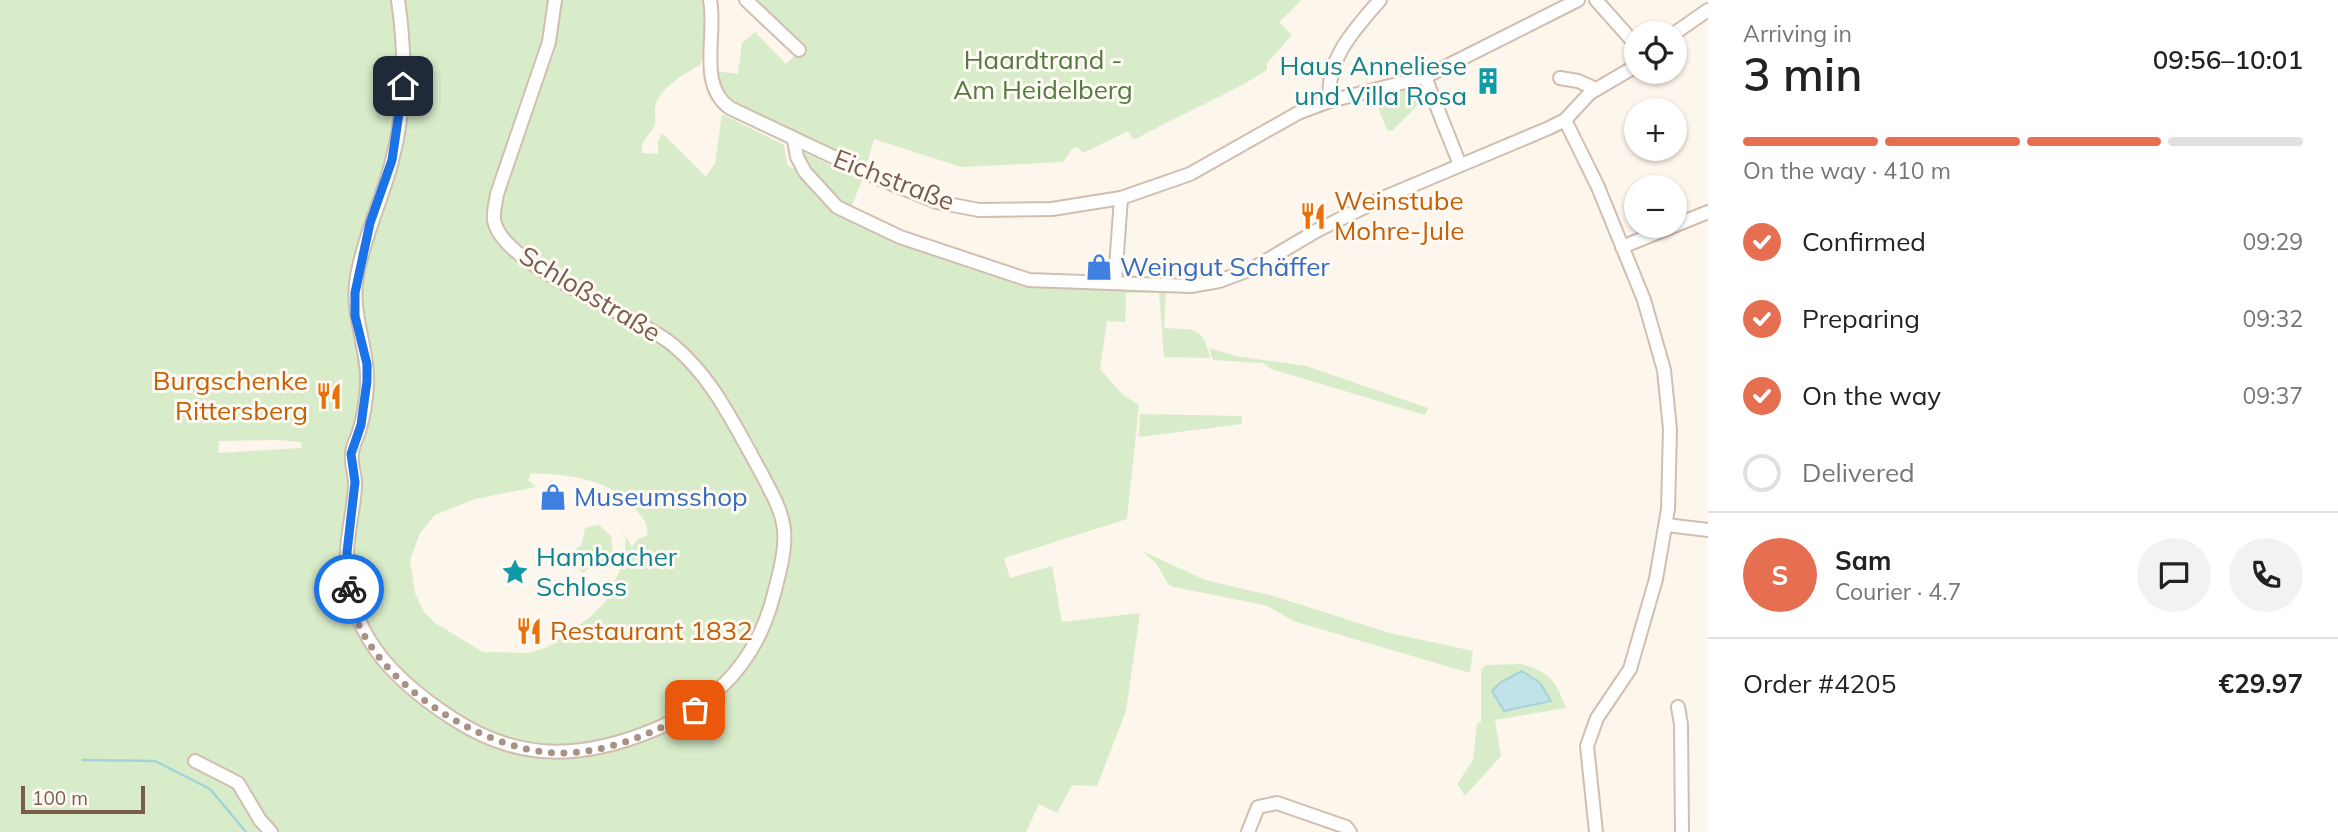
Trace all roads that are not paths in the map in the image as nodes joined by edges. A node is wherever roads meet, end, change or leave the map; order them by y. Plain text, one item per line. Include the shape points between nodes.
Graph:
1 (398, 0) edge
2 (555, 0) edge
3 (710, 0) edge
4 (746, 0) edge
5 (1380, 0) edge
6 (1578, 0) edge
7 (1597, 0) edge
8 (1705, 7) edge
9 (1687, 23) edge
10 (1624, 31) edge
11 (799, 50) dead end
12 (1624, 73) edge
13 (1425, 77) junction
14 (1560, 78) dead end
15 (1596, 89) junction
16 (1330, 101) junction
17 (1565, 120) junction
18 (794, 140) junction
19 (1460, 165) junction
20 (1121, 198) junction
21 (1708, 212) edge
22 (1622, 247) junction
23 (1115, 281) junction
24 (1667, 525) junction
25 (1708, 530) edge
26 (1678, 707) dead end
27 (195, 761) dead end
28 (271, 832) edge
29 (1248, 832) edge
30 (1350, 832) edge
31 (1596, 832) edge
32 (1682, 832) edge

1 - 2 street, Schloßstraße via 405,65 398,120 392,160 370,223 355,293 355,316 367,364 351,459 355,482 347,558 349,595 359,625 378,656 410,688 462,725 496,740 556,753 619,744 707,702 755,648 778,579 785,524 723,401 690,360 656,331 595,303 535,264 506,243 494,220 498,194 549,42
3 - 18 street via 711,82 718,99
4 - 11 street
5 - 16 street via 1332,65
6 - 13 street, Eichstraße
7 - 10 street
8 - 9 street
12 - 15 street
13 - 16 street, Eichstraße
13 - 19 street
14 - 15 street
15 - 17 street
16 - 20 street, Eichstraße via 1283,121 1190,174
17 - 19 street
17 - 22 street
18 - 20 street, Eichstraße via 909,192 960,207 1021,212
18 - 23 street via 805,172 837,207 900,237 1029,280
19 - 23 street via 1343,217 1268,261 1219,281 1191,286
20 - 23 street
21 - 22 street
22 - 24 street via 1647,308 1664,370 1670,429
24 - 25 street
24 - 31 street via 1630,669 1590,731 1587,760
26 - 32 street
27 - 28 street via 239,783
29 - 30 street via 1258,807 1277,803

